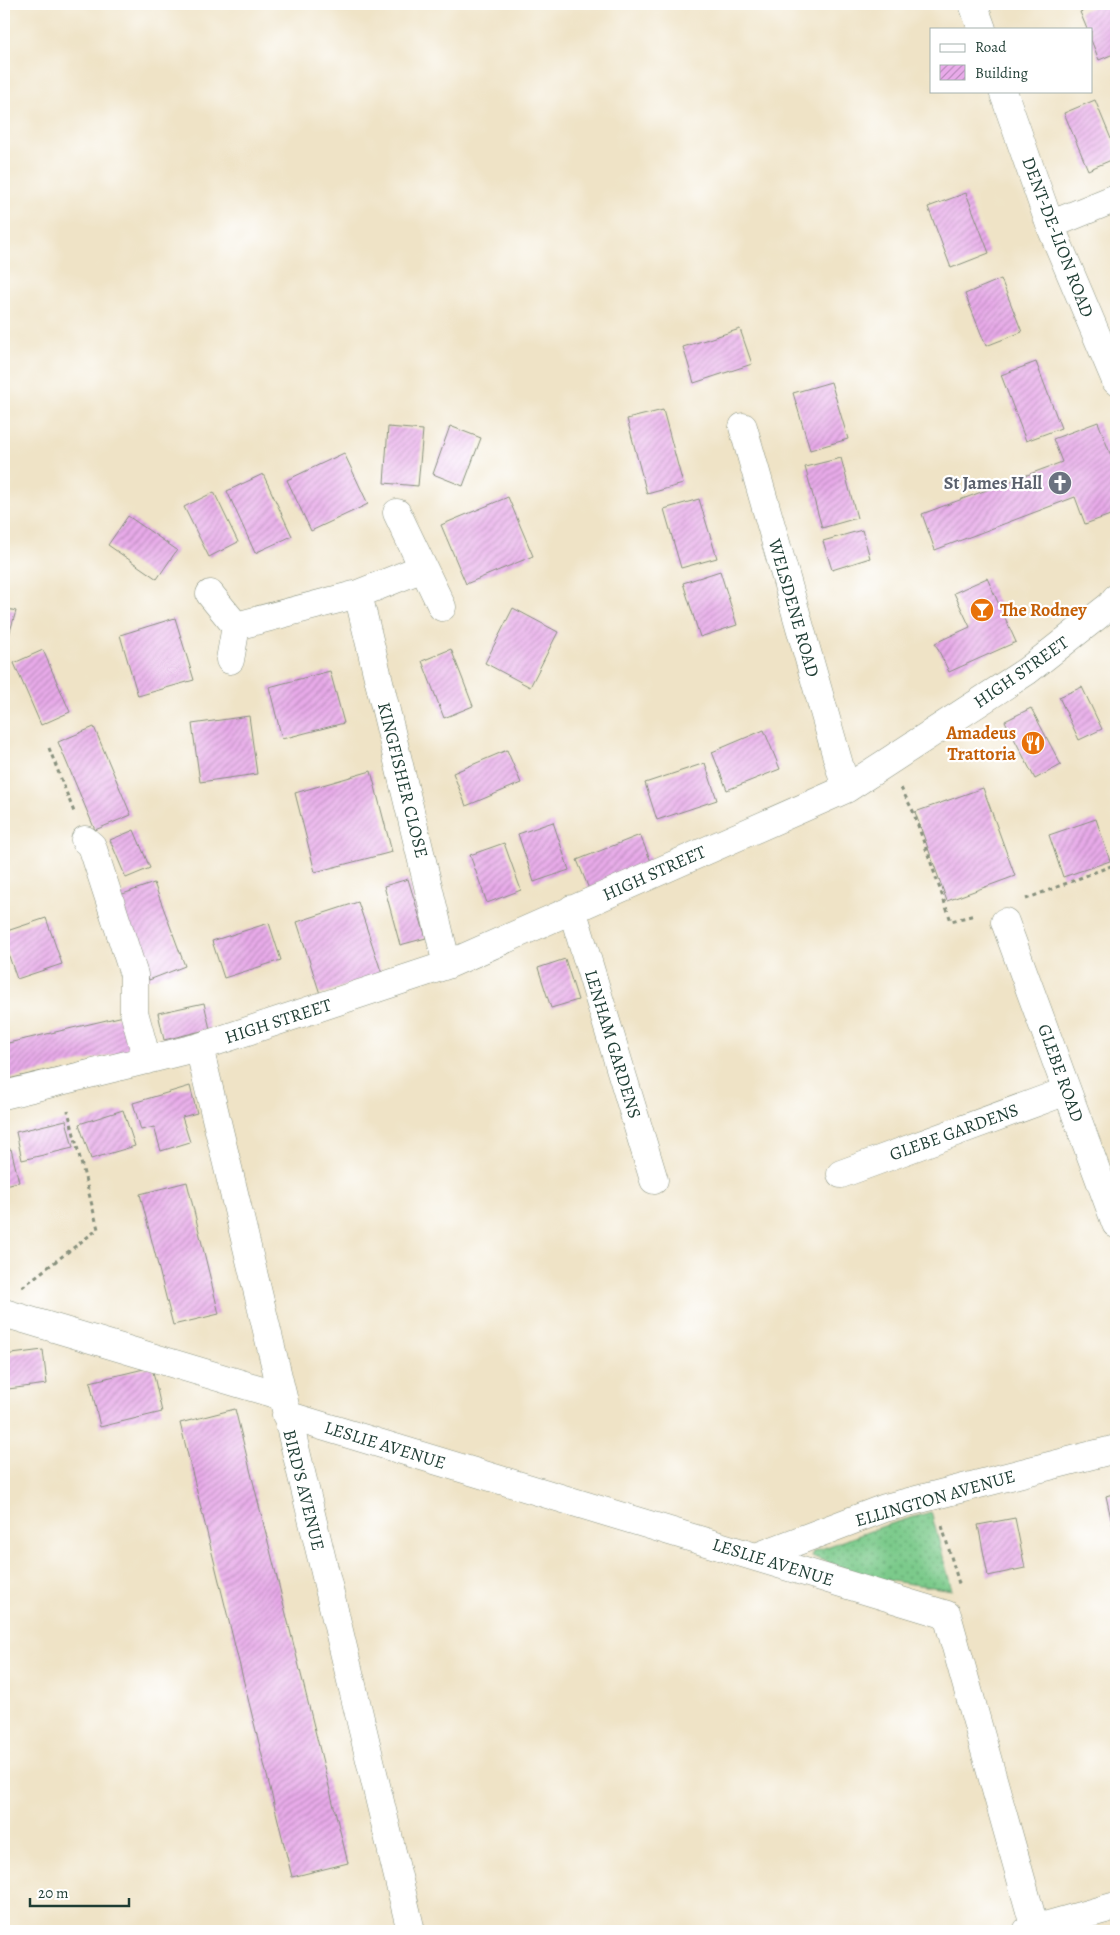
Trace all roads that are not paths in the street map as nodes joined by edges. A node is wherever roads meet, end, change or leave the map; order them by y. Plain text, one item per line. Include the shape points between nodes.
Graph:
1 (973, 4) edge
2 (982, 28) edge
3 (1003, 92) edge
4 (1116, 198) edge
5 (1050, 225) junction
6 (1116, 381) edge
7 (743, 427) dead end
8 (397, 513) dead end
9 (423, 568) junction
10 (210, 594) dead end
11 (358, 594) junction
12 (1116, 598) edge
13 (442, 607) dead end
14 (236, 626) junction
15 (230, 660) dead end
16 (846, 788) junction
17 (85, 840) road end
18 (572, 909) junction
19 (1012, 912) road end
20 (447, 965) junction
21 (198, 1047) junction
22 (147, 1060) junction
23 (1067, 1091) junction
24 (4, 1096) edge
25 (841, 1174) dead end
26 (654, 1180) dead end
27 (1116, 1224) edge
28 (4, 1314) edge
29 (284, 1406) junction
30 (1116, 1449) edge
31 (756, 1557) junction
32 (1116, 1906) edge
33 (1031, 1930) edge
34 (411, 1931) edge

1 - 2 street
3 - 5 street, DENT-DE-LION ROAD
4 - 5 street
5 - 6 street, DENT-DE-LION ROAD
7 - 16 street, WELSDENE ROAD
8 - 9 street
9 - 11 street
9 - 13 street
10 - 14 street
11 - 14 street
11 - 20 street, KINGFISHER CLOSE
12 - 16 street, HIGH STREET via 1027,671
14 - 15 street
16 - 18 street, HIGH STREET
17 - 22 street via 92,846 134,975 134,1012
18 - 20 street, HIGH STREET
18 - 26 street, LENHAM GARDENS
19 - 23 street, GLEBE ROAD
20 - 21 street, HIGH STREET
21 - 22 street, HIGH STREET
21 - 29 street, BIRD'S AVENUE
22 - 24 street, HIGH STREET
23 - 25 street, GLEBE GARDENS
23 - 27 street, GLEBE ROAD
28 - 29 street, LESLIE AVENUE
29 - 31 street, LESLIE AVENUE
29 - 34 street, BIRD'S AVENUE
30 - 31 street, ELLINGTON AVENUE via 885,1508
31 - 33 street, LESLIE AVENUE via 948,1615
32 - 33 street

